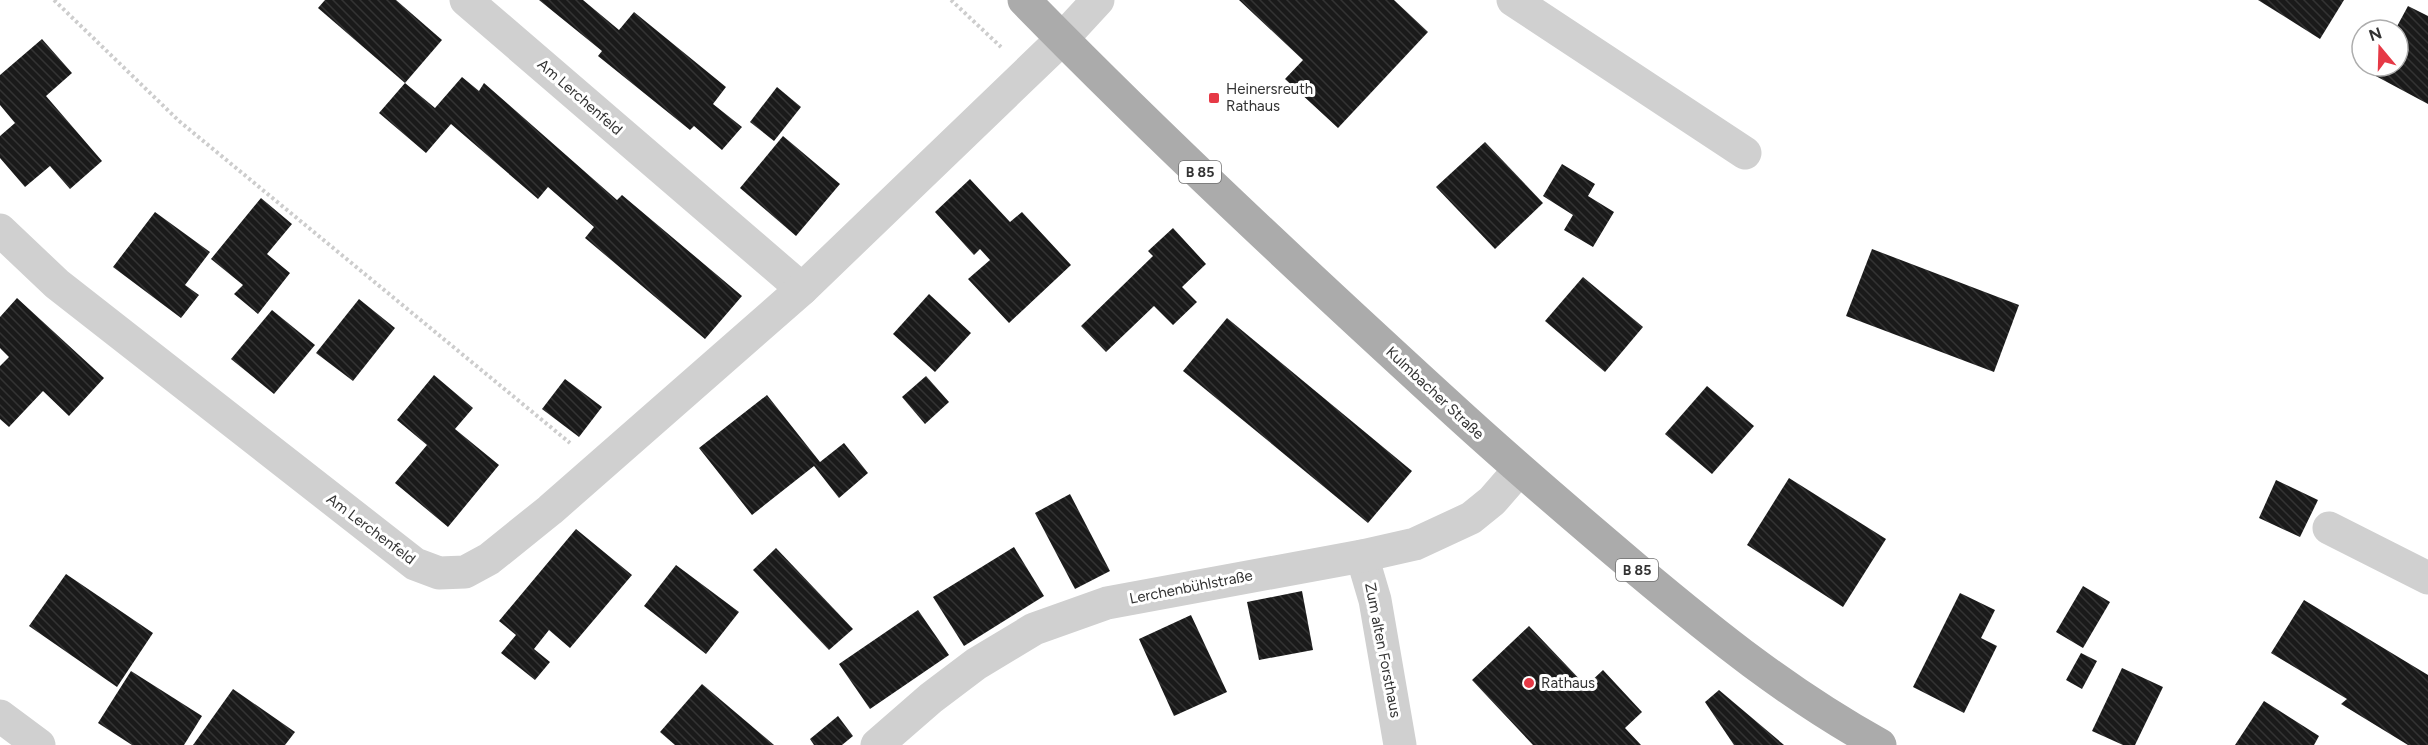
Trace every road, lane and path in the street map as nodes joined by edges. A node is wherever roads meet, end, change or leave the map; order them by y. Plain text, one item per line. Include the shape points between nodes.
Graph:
1 (54, 0) edge
2 (466, 0) edge
3 (951, 0) edge
4 (1024, 0) edge
5 (1098, 0) edge
6 (1513, 0) edge
7 (1062, 39) junction
8 (1026, 71) junction
9 (1745, 153) dead end
10 (0, 230) edge
11 (802, 288) junction
12 (600, 467) junction
13 (1519, 470) junction
14 (2329, 528) dead end
15 (1362, 556) junction
16 (2428, 578) edge
17 (0, 716) edge
18 (39, 745) edge
19 (877, 745) edge
20 (1401, 745) edge
21 (1880, 745) edge

1 - 12 path via 179,121
2 - 11 street, Am Lerchenfeld
3 - 8 path
4 - 7 main road, Kulmbacher Straße / B 85
5 - 7 street, Am Lerchenfeld
6 - 9 street
7 - 8 street, Am Lerchenfeld
7 - 13 main road, Kulmbacher Straße / B 85 via 1338,304
8 - 11 street, Am Lerchenfeld
10 - 12 street, Am Lerchenfeld via 57,284 415,564 439,573 465,572 489,559
11 - 12 street, Am Lerchenfeld
13 - 15 street, Lerchenbühlstraße via 1471,518 1415,544
13 - 21 main road, Kulmbacher Straße / B 85 via 1757,669
14 - 16 street
15 - 19 street, Lerchenbühlstraße via 1107,603 1034,629 976,664
15 - 20 street, Zum alten Forsthaus via 1375,600
17 - 18 street

